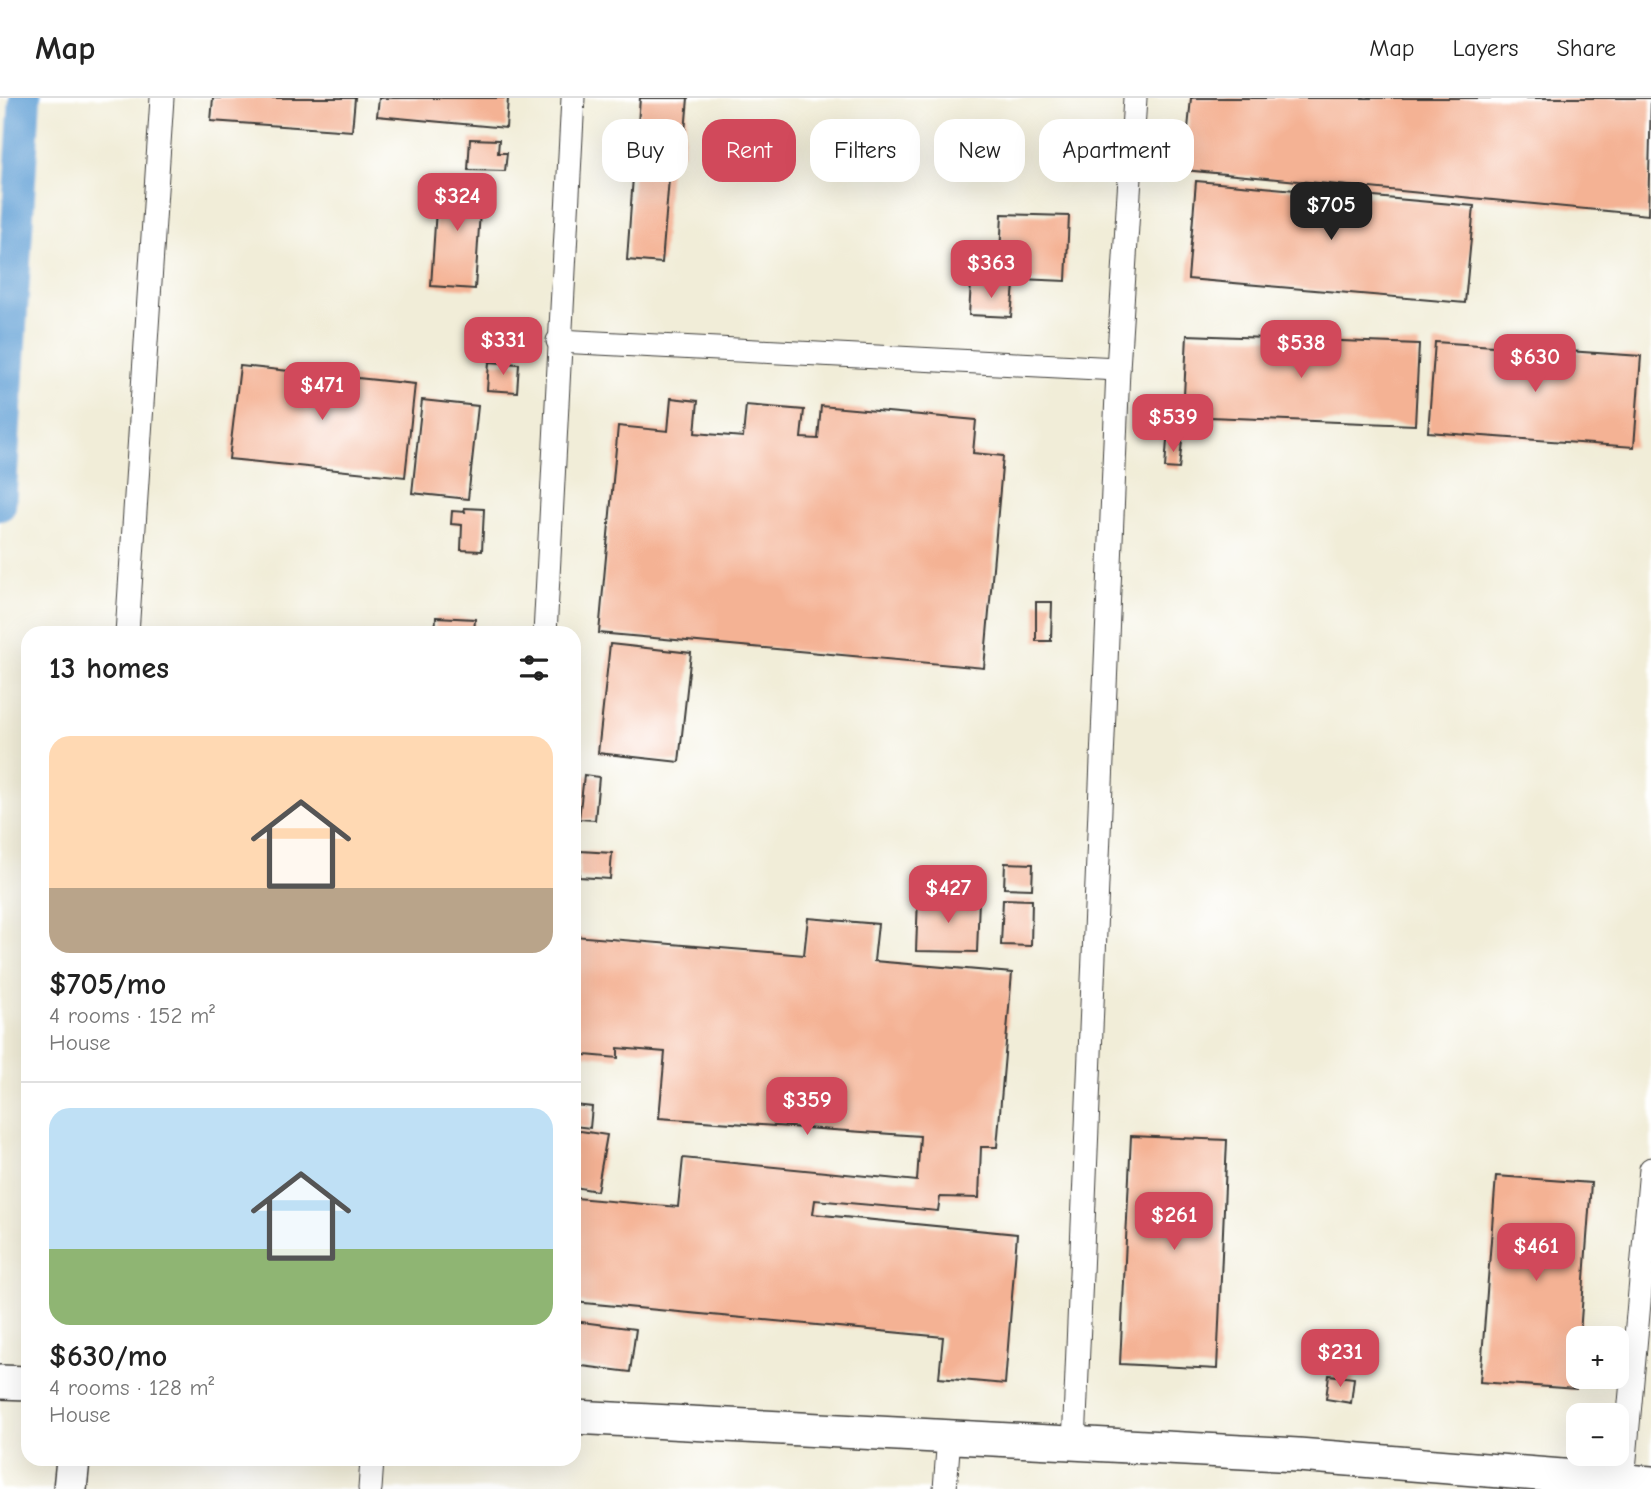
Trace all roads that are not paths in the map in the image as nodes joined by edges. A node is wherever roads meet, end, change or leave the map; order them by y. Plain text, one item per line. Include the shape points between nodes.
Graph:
1 (162, 98) edge
2 (573, 98) edge
3 (1135, 98) edge
4 (558, 341) junction
5 (1118, 369) junction
6 (128, 626) edge
7 (545, 626) edge
8 (1651, 1168) edge
9 (581, 1417) edge
10 (949, 1436) junction
11 (1074, 1445) junction
12 (72, 1466) edge
13 (372, 1466) edge
14 (1511, 1481) edge
15 (1637, 1482) edge
16 (70, 1489) edge
17 (370, 1489) edge
18 (945, 1489) edge

1 - 6 street
2 - 4 street
3 - 5 street
4 - 5 street
4 - 7 street
5 - 11 street
8 - 15 street
9 - 10 street
10 - 11 street
10 - 18 street
11 - 14 street via 1298,1455
12 - 16 street
13 - 17 street
14 - 15 street

